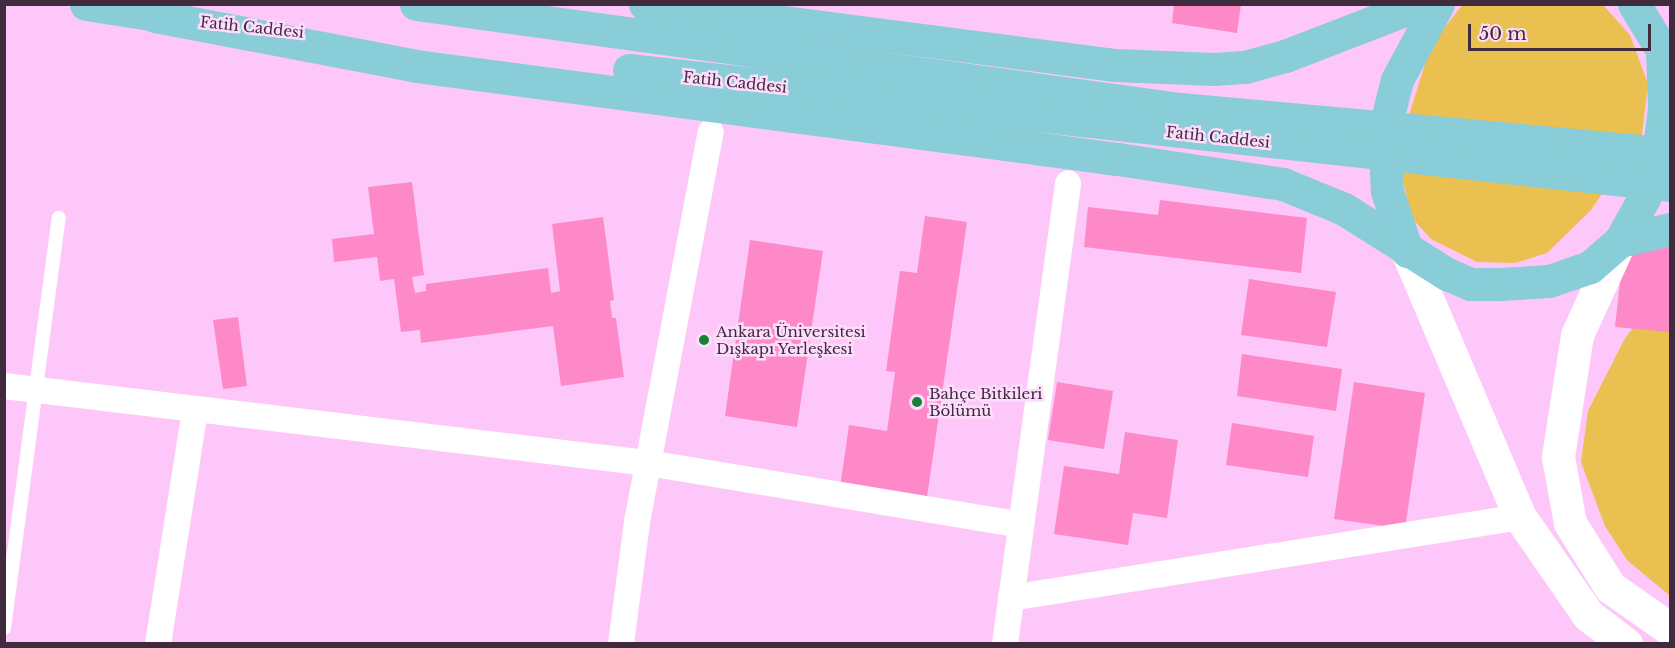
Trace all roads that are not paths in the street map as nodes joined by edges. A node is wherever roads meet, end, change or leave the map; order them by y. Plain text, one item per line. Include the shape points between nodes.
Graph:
1 (86, 4) edge
2 (416, 4) edge
3 (645, 4) edge
4 (1420, 4) edge
5 (1438, 4) edge
6 (1639, 6) edge
7 (155, 16) junction
8 (1666, 53) edge
9 (711, 132) dead end
10 (1671, 154) edge
11 (1068, 183) dead end
12 (1671, 185) edge
13 (59, 218) dead end
14 (1671, 229) edge
15 (1620, 241) junction
16 (1407, 251) junction
17 (4, 386) edge
18 (38, 392) junction
19 (195, 411) junction
20 (648, 463) junction
21 (1520, 517) junction
22 (1021, 525) junction
23 (1011, 598) junction
24 (4, 628) edge
25 (1671, 629) edge
26 (158, 644) edge
27 (621, 644) edge
28 (1005, 644) edge
29 (1626, 644) edge

1 - 7 main road, Fatih Caddesi
2 - 10 main road, Fatih Caddesi via 1180,108
3 - 4 main road via 1115,66 1245,67
5 - 16 main road via 1397,80 1384,130 1387,191
6 - 8 main road
7 - 12 main road, Fatih Caddesi
7 - 16 main road via 416,66 1283,184 1344,209
8 - 15 main road via 1657,162 1644,198
9 - 20 street
11 - 22 street
13 - 18 lane
14 - 15 main road
15 - 16 main road via 1590,267 1549,281 1502,284 1470,284
15 - 25 main road via 1577,335 1558,457 1570,523 1610,587
16 - 21 main road
17 - 18 street
18 - 19 street
18 - 24 lane
19 - 20 street
19 - 26 street
20 - 22 street
20 - 27 street
21 - 23 street
21 - 29 main road via 1588,615
22 - 23 street
23 - 28 street

